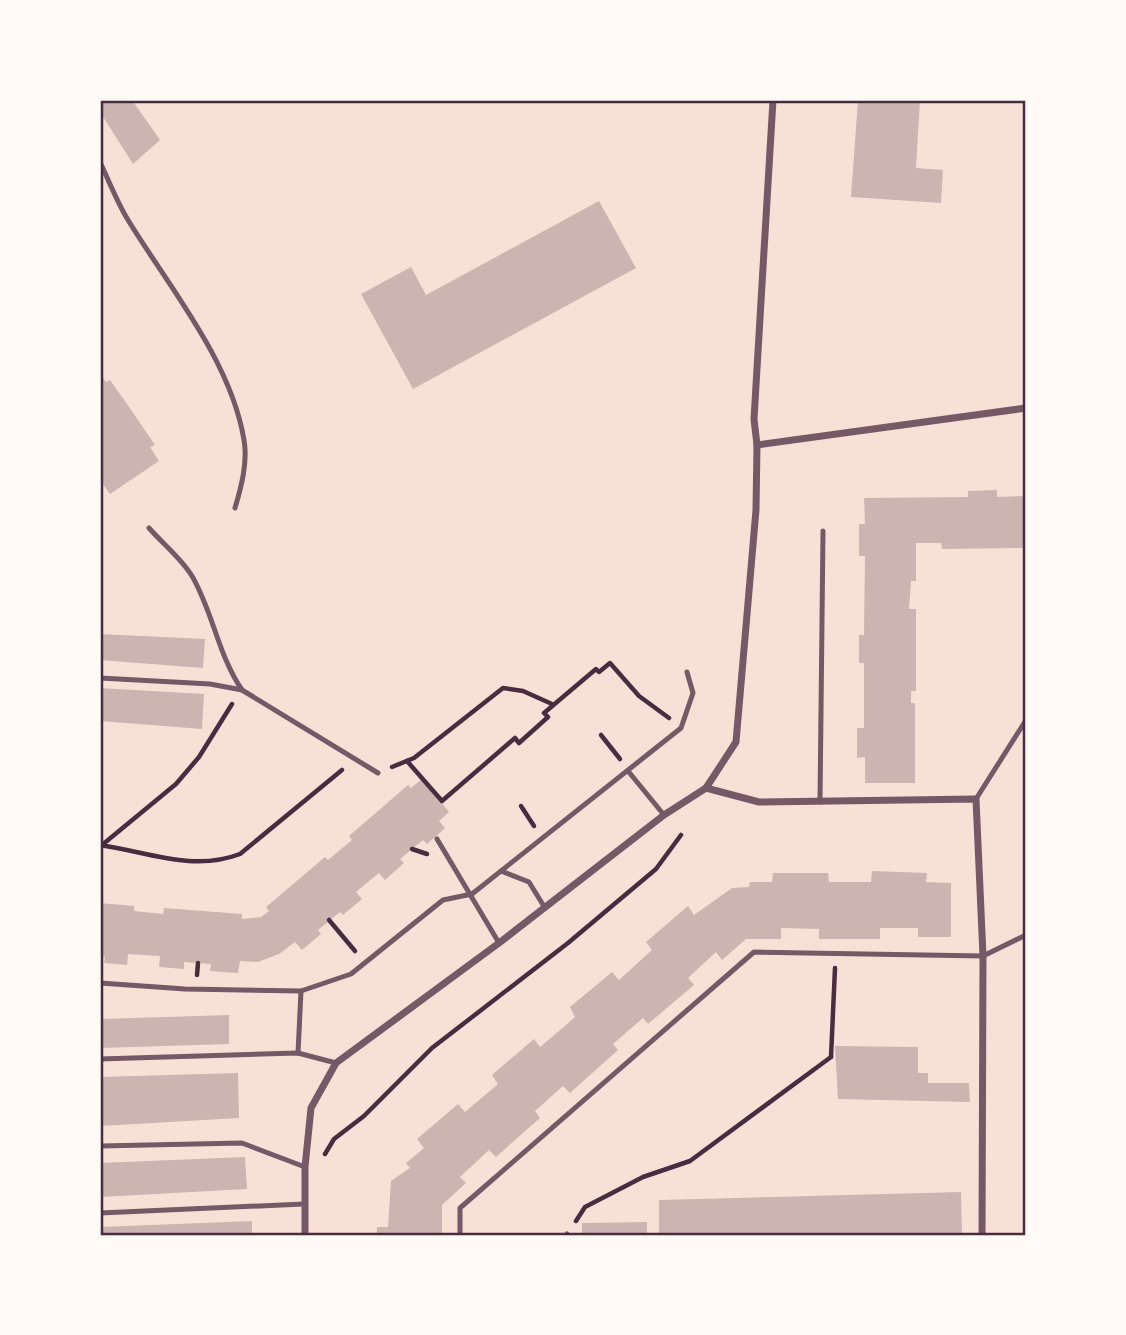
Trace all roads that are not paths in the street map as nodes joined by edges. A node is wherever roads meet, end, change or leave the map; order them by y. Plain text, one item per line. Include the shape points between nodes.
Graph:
1 (773, 100) edge
2 (100, 162) edge
3 (1026, 408) edge
4 (757, 445) junction
5 (235, 508) dead end
6 (149, 528) dead end
7 (823, 531) dead end
8 (687, 672) dead end
9 (100, 678) edge
10 (242, 690) junction
11 (1026, 720) edge
12 (628, 771) junction
13 (378, 773) road end
14 (706, 788) junction
15 (976, 799) junction
16 (820, 802) junction
17 (664, 815) junction
18 (437, 839) dead end
19 (501, 871) junction
20 (472, 894) junction
21 (545, 908) junction
22 (1026, 935) edge
23 (499, 943) junction
24 (983, 956) junction
25 (100, 983) edge
26 (301, 991) junction
27 (298, 1053) junction
28 (100, 1059) edge
29 (336, 1063) junction
30 (100, 1146) edge
31 (304, 1167) junction
32 (304, 1205) junction
33 (100, 1213) edge
34 (305, 1235) edge
35 (460, 1235) edge
36 (982, 1235) edge

1 - 4 street via 754,419
2 - 5 lane via 126,217 194,320 236,405 245,443
3 - 4 street
4 - 14 street via 756,510 736,742
6 - 10 lane via 194,579 229,672
7 - 16 lane
8 - 12 lane via 693,693 681,728
9 - 10 lane
10 - 13 lane
11 - 15 lane
12 - 17 lane
12 - 19 lane
14 - 16 street via 759,802
14 - 17 street
15 - 16 street
15 - 24 street
17 - 21 street
18 - 20 lane
19 - 20 lane
19 - 21 lane via 528,882
20 - 23 lane
20 - 26 lane via 443,900 351,974
21 - 23 street
22 - 24 lane
23 - 29 street
24 - 35 lane via 754,952 460,1208
24 - 36 street
25 - 26 lane
26 - 27 lane
27 - 28 lane
27 - 29 lane
29 - 31 street via 311,1108
30 - 31 lane via 242,1143
31 - 32 street
32 - 33 lane
32 - 34 street

